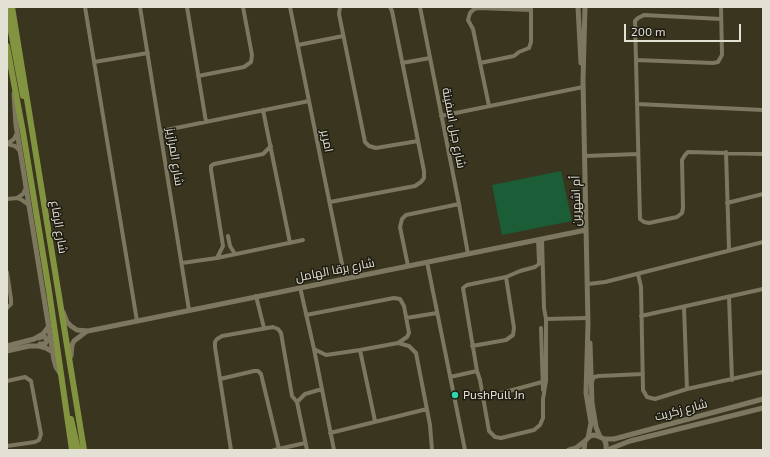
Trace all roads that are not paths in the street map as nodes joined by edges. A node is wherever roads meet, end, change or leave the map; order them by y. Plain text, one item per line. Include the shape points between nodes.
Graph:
1 (12, 7) edge
2 (16, 7) edge
3 (85, 7) edge
4 (140, 7) edge
5 (187, 7) edge
6 (243, 7) edge
7 (290, 7) edge
8 (340, 7) edge
9 (390, 7) edge
10 (420, 7) edge
11 (578, 7) edge
12 (582, 7) edge
13 (585, 7) edge
14 (721, 7) edge
15 (531, 8) edge
16 (7, 10) edge
17 (585, 17) junction
18 (14, 19) junction
19 (721, 19) junction
20 (343, 36) junction
21 (298, 45) junction
22 (7, 46) edge
23 (148, 53) junction
24 (430, 58) junction
25 (636, 60) junction
26 (94, 62) junction
27 (402, 63) junction
28 (480, 63) junction
29 (198, 76) junction
30 (583, 78) junction
31 (14, 85) junction
32 (583, 87) junction
33 (309, 101) junction
34 (637, 104) junction
35 (489, 106) junction
36 (263, 110) junction
37 (763, 110) edge
38 (29, 112) junction
39 (441, 116) junction
40 (206, 122) junction
41 (161, 131) junction
42 (18, 133) junction
43 (418, 141) junction
44 (7, 144) edge
45 (271, 146) junction
46 (20, 151) junction
47 (726, 152) junction
48 (638, 154) junction
49 (763, 154) edge
50 (585, 156) junction
51 (26, 188) junction
52 (763, 194) edge
53 (17, 198) junction
54 (7, 199) edge
55 (330, 202) junction
56 (727, 202) junction
57 (459, 204) junction
58 (29, 205) junction
59 (586, 230) junction
60 (228, 236) dead end
61 (540, 239) junction
62 (303, 240) dead end
63 (763, 242) edge
64 (290, 243) junction
65 (729, 250) junction
66 (235, 254) junction
67 (468, 254) junction
68 (217, 258) junction
69 (427, 262) junction
70 (182, 263) junction
71 (408, 266) junction
72 (7, 272) edge
73 (638, 274) junction
74 (506, 277) junction
75 (345, 279) junction
76 (588, 284) junction
77 (300, 287) junction
78 (763, 289) edge
79 (256, 296) junction
80 (729, 297) junction
81 (60, 304) junction
82 (684, 307) junction
83 (7, 308) edge
84 (189, 310) junction
85 (437, 313) junction
86 (306, 315) junction
87 (641, 316) junction
88 (406, 318) junction
89 (546, 319) junction
90 (136, 321) junction
91 (588, 321) junction
92 (49, 326) junction
93 (264, 328) junction
94 (541, 328) dead end
95 (88, 331) junction
96 (398, 343) junction
97 (29, 344) junction
98 (7, 346) edge
99 (472, 346) junction
100 (314, 349) junction
101 (360, 350) junction
102 (7, 351) edge
103 (53, 352) junction
104 (477, 371) junction
105 (592, 371) junction
106 (763, 372) edge
107 (643, 374) junction
108 (62, 376) junction
109 (599, 376) junction
110 (72, 377) junction
111 (450, 377) junction
112 (220, 379) junction
113 (732, 380) junction
114 (7, 381) edge
115 (592, 381) junction
116 (542, 382) junction
117 (322, 389) junction
118 (687, 389) junction
119 (544, 391) junction
120 (483, 398) junction
121 (763, 399) edge
122 (297, 402) junction
123 (763, 408) edge
124 (427, 409) junction
125 (592, 414) junction
126 (375, 421) junction
127 (330, 433) junction
128 (602, 438) junction
129 (587, 439) junction
130 (305, 443) junction
131 (7, 446) edge
132 (276, 449) edge
133 (73, 450) edge
134 (84, 450) edge
135 (231, 450) edge
136 (307, 450) edge
137 (334, 450) edge
138 (432, 450) edge
139 (465, 450) edge
140 (569, 450) edge
141 (584, 450) edge
142 (607, 450) edge

1 - 18 main road, شارع الرفاع
2 - 18 main road
3 - 26 street
4 - 23 street, شارع المرازيز
5 - 29 street
6 - 29 street via 251,62 244,67
7 - 21 street, امرير
8 - 20 street
9 - 27 street
10 - 24 street, شارع جبل اسفينة
11 - 30 street, أم اشهرين
12 - 17 street
13 - 17 street, أم اشهرين
14 - 19 street
15 - 28 street via 529,48 514,56
15 - 28 street via 480,8 471,11 468,20 474,29
16 - 38 main road via 19,80
17 - 30 street, أم اشهرين
18 - 38 main road, شارع الرفاع
19 - 25 street via 722,55 716,63
19 - 25 street via 640,16 635,24
20 - 21 street
20 - 43 street via 365,142 376,148
21 - 33 street, امرير
22 - 31 main road, شارع الرفاع
23 - 26 street
23 - 41 street, شارع المرازيز
24 - 27 street
24 - 39 street, شارع جبل اسفينة
25 - 34 street
26 - 90 street
27 - 43 street
28 - 35 street
29 - 40 street
30 - 32 street, أم اشهرين
31 - 42 street, شارع الرفاع
31 - 108 main road, شارع الرفاع
32 - 35 street
32 - 50 street, أم اشهرين
33 - 36 street
33 - 55 street, امرير
34 - 37 street
34 - 48 street
35 - 39 street
36 - 40 street
36 - 45 street
38 - 81 main road, شارع الرفاع
39 - 57 street, شارع جبل اسفينة
40 - 41 street
41 - 70 street, شارع المرازيز
42 - 44 street
42 - 46 street, شارع الرفاع
43 - 55 street via 424,174 420,184
44 - 46 street
45 - 64 street
45 - 68 street via 263,154 211,166 223,248
46 - 51 street, شارع الرفاع
47 - 48 street via 692,151 685,155 682,160 683,212 677,217 647,223 639,217
47 - 49 street
47 - 56 street
48 - 50 street
50 - 59 street, أم اشهرين
51 - 53 street
51 - 58 street, شارع الرفاع
52 - 56 street
53 - 54 street
53 - 58 street
55 - 75 street, امرير
56 - 65 street
57 - 67 street, شارع جبل اسفينة
57 - 71 street via 406,215 402,219 400,227
58 - 92 street, شارع الرفاع
59 - 61 street, شارع برقا الهامل
59 - 76 street, أم اشهرين
60 - 66 street
61 - 67 street, شارع برقا الهامل
61 - 74 street via 538,265
61 - 89 street
62 - 64 street
63 - 65 street
64 - 66 street
65 - 73 street
66 - 68 street
67 - 69 street, شارع برقا الهامل
68 - 70 street
69 - 71 street, شارع برقا الهامل
69 - 85 street
70 - 84 street, شارع المرازيز
71 - 75 street, شارع برقا الهامل
72 - 83 street via 11,304
73 - 76 street
73 - 87 street
74 - 99 street via 514,333 508,339
74 - 99 street via 463,288
75 - 77 street, شارع برقا الهامل
76 - 91 street, أم اشهرين
77 - 79 street, شارع برقا الهامل
77 - 86 street
78 - 80 street
79 - 84 street, شارع برقا الهامل
79 - 93 street
80 - 82 street
80 - 113 street
81 - 95 street via 71,326 77,330
81 - 110 main road, شارع الرفاع
82 - 87 street
82 - 118 street
84 - 90 street, شارع برقا الهامل
85 - 88 street
85 - 111 street
86 - 88 street via 396,297 404,304
86 - 100 street
87 - 107 street
88 - 96 street via 409,331 407,337
89 - 91 street
89 - 119 street
90 - 95 street, شارع برقا الهامل
91 - 105 street, أم اشهرين
91 - 125 street, أم اشهرين via 586,394
92 - 97 street
92 - 103 street, شارع الرفاع
93 - 112 street via 222,336 216,340
93 - 122 street via 275,327 281,332 292,396
94 - 116 street
95 - 110 street, شارع برقا الهامل via 72,345
96 - 101 street
96 - 124 street via 409,346 416,353
97 - 98 street
97 - 102 street
97 - 103 street
99 - 104 street
100 - 101 street via 326,355
100 - 117 street
101 - 126 street
103 - 108 street, شارع الرفاع via 56,367
104 - 111 street
104 - 120 street
105 - 109 street
105 - 115 street, أم اشهرين
106 - 113 street
107 - 109 street
107 - 118 street via 644,392 649,398 655,399
108 - 133 main road, شارع الرفاع via 66,408 73,425
109 - 115 street
110 - 134 main road, شارع الرفاع
111 - 139 street
112 - 132 street via 254,371 261,374
112 - 135 street
113 - 118 street
114 - 131 street via 25,377 31,381 41,434 35,442
115 - 125 street, أم اشهرين
116 - 119 street
116 - 120 street
117 - 122 street via 305,394
117 - 127 street
119 - 120 street via 543,418 539,427 501,438 493,436 489,431
121 - 128 street, شارع زكريت via 614,439
122 - 130 street
123 - 142 street, شارع زكريت via 630,441
124 - 126 street
124 - 138 street
125 - 128 street, أم اشهرين
125 - 129 street, أم اشهرين
126 - 127 street
127 - 137 street
128 - 129 street, شارع زكريت via 594,435
128 - 142 street, أم اشهرين
129 - 140 street
129 - 141 street, أم اشهرين
130 - 132 street
130 - 136 street

